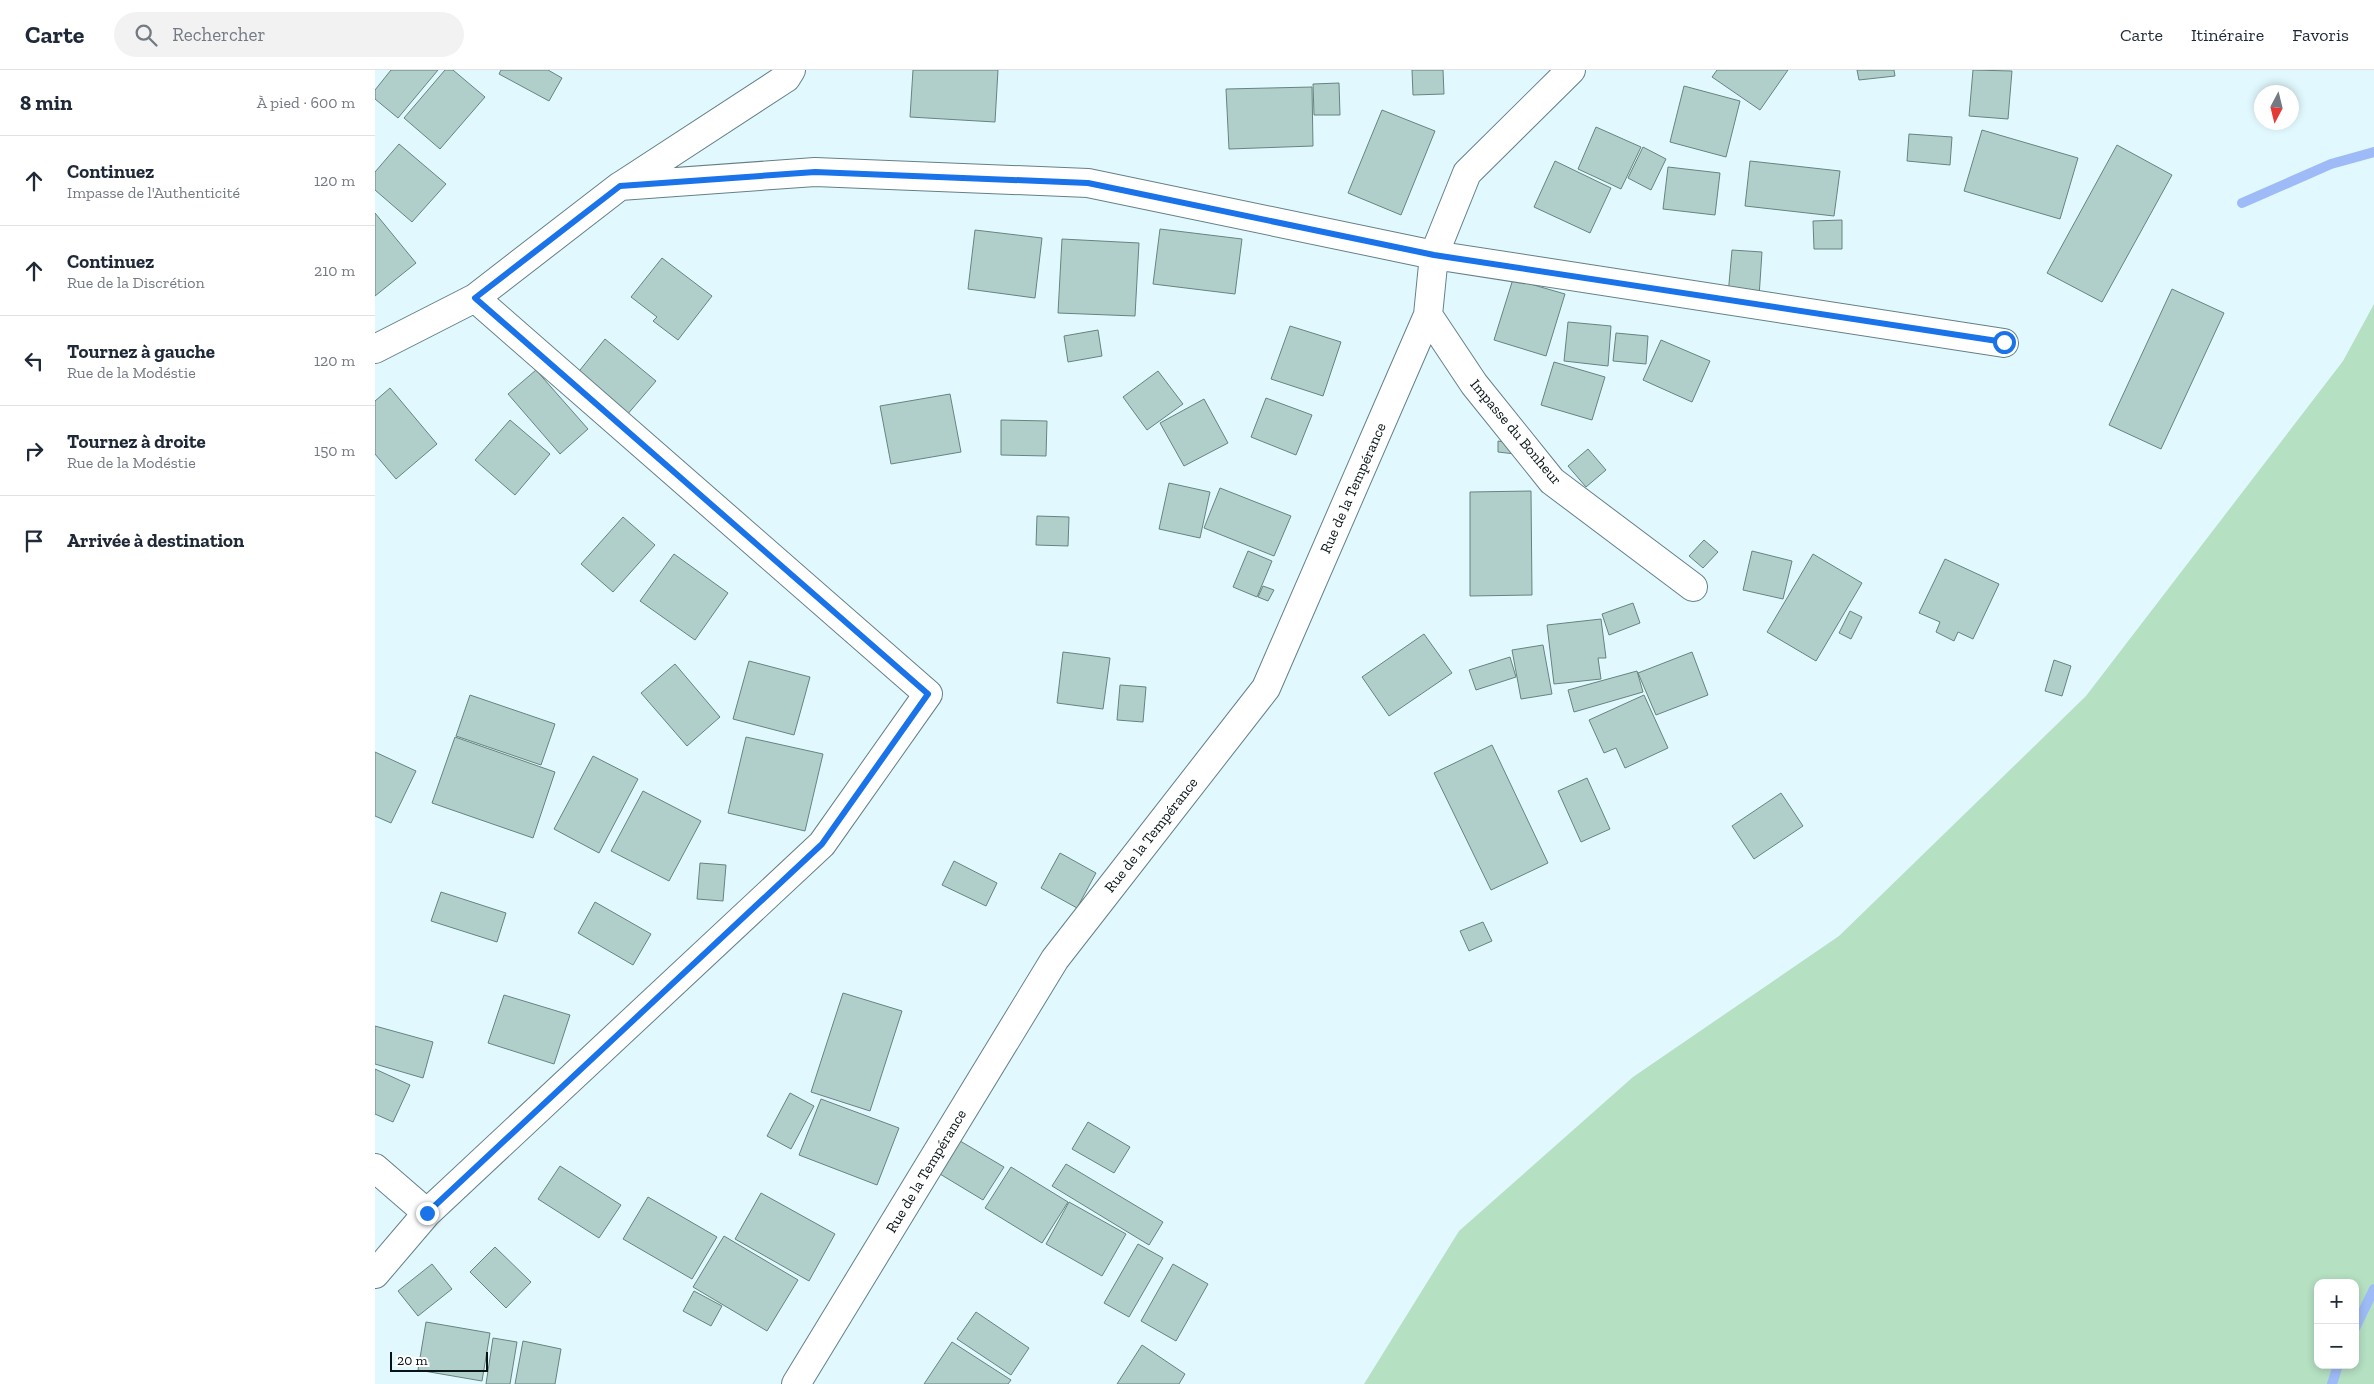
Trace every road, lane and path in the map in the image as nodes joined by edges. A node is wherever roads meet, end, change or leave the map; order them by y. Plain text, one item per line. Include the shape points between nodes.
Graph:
1 (791, 70) edge
2 (1571, 70) edge
3 (620, 186) junction
4 (1434, 255) junction
5 (475, 298) junction
6 (1428, 315) junction
7 (2004, 342) dead end
8 (375, 349) edge
9 (1693, 587) dead end
10 (375, 1168) edge
11 (427, 1213) junction
12 (375, 1274) edge
13 (796, 1384) edge

1 - 3 street via 786,78
2 - 4 street, Rue de la Tempérance via 1467,173
3 - 4 street via 815,172 1088,183
3 - 5 street
4 - 6 street, Rue de la Tempérance
4 - 7 street
5 - 8 street
5 - 11 street via 928,694 822,844
6 - 9 street, Impasse du Bonheur via 1474,384 1552,481
6 - 13 street, Rue de la Tempérance via 1266,688 1055,959
10 - 11 street
11 - 12 street

